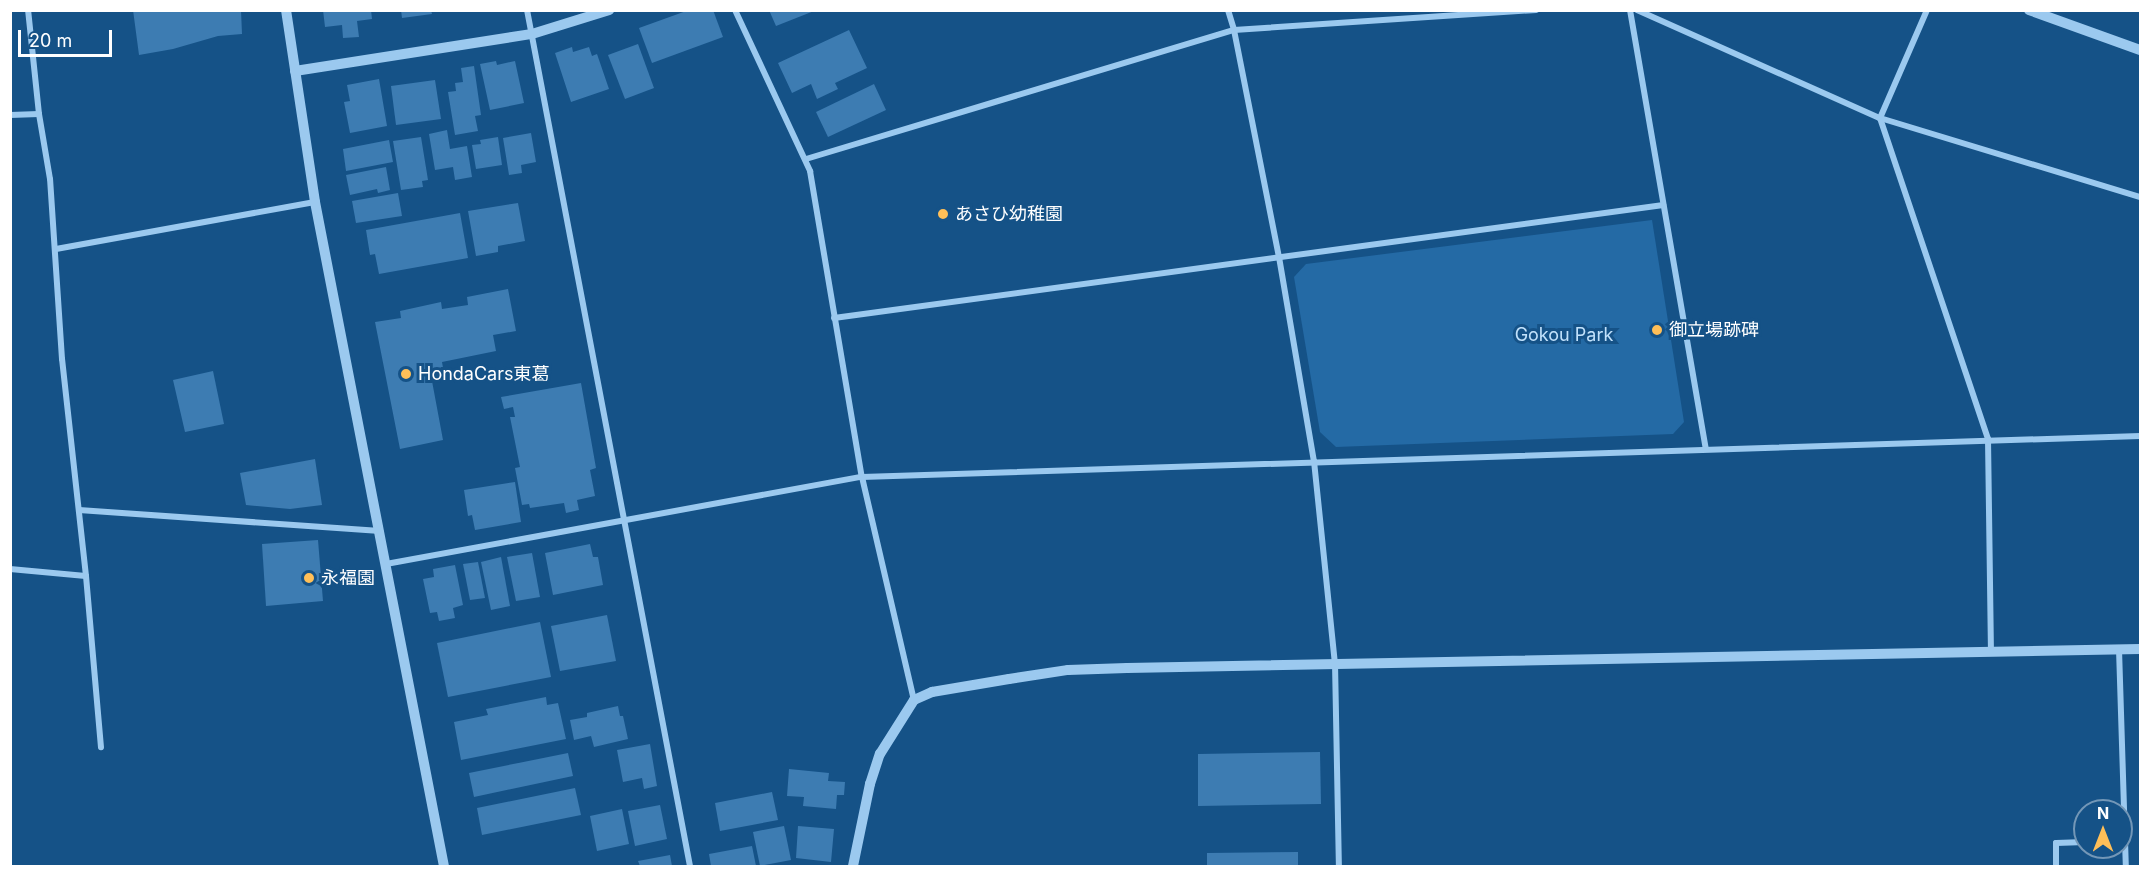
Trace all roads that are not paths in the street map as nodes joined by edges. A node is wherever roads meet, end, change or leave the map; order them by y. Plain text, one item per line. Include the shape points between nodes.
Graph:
1 (28, 10) edge
2 (286, 10) edge
3 (527, 10) edge
4 (609, 10) edge
5 (735, 10) edge
6 (1228, 10) edge
7 (1536, 10) edge
8 (1630, 10) edge
9 (1637, 10) edge
10 (1927, 10) edge
11 (2029, 10) edge
12 (1234, 30) junction
13 (532, 34) junction
14 (2140, 50) edge
15 (295, 71) junction
16 (39, 114) junction
17 (10, 115) edge
18 (1880, 118) junction
19 (806, 159) junction
20 (2140, 197) edge
21 (315, 202) junction
22 (1663, 205) junction
23 (56, 249) junction
24 (1278, 257) junction
25 (834, 318) junction
26 (2140, 436) edge
27 (1988, 439) junction
28 (1707, 448) junction
29 (1314, 461) junction
30 (862, 477) junction
31 (79, 510) junction
32 (625, 519) junction
33 (380, 531) junction
34 (386, 564) junction
35 (10, 569) edge
36 (86, 576) junction
37 (2119, 649) junction
38 (2140, 649) edge
39 (1991, 651) junction
40 (1335, 663) junction
41 (914, 700) junction
42 (101, 747) dead end
43 (2122, 799) edge
44 (2073, 842) edge
45 (444, 867) edge
46 (690, 867) edge
47 (853, 867) edge
48 (1340, 867) edge
49 (2056, 867) edge

1 - 16 street
2 - 15 street
3 - 13 street
4 - 13 street
5 - 19 street
6 - 12 street
7 - 12 street
8 - 22 street
9 - 18 street
10 - 18 street
11 - 14 street
12 - 19 street
12 - 24 street
13 - 15 street
13 - 32 street
15 - 21 street
16 - 17 street
16 - 23 street
18 - 20 street
18 - 27 street
19 - 25 street
21 - 23 street
21 - 33 street
22 - 24 street
22 - 28 street
23 - 31 street via 62,359
24 - 25 street
24 - 29 street
25 - 30 street
26 - 27 street
27 - 28 street
27 - 39 street
28 - 29 street
29 - 30 street
29 - 40 street
30 - 32 street
30 - 41 street
31 - 33 street
31 - 36 street
32 - 34 street
32 - 46 street
33 - 34 street
34 - 45 street
35 - 36 street
36 - 42 street
37 - 38 street
37 - 39 street
37 - 43 street
39 - 40 street
40 - 41 street via 1068,670 932,692
40 - 48 street
41 - 47 street via 880,754
44 - 49 street via 2056,843

